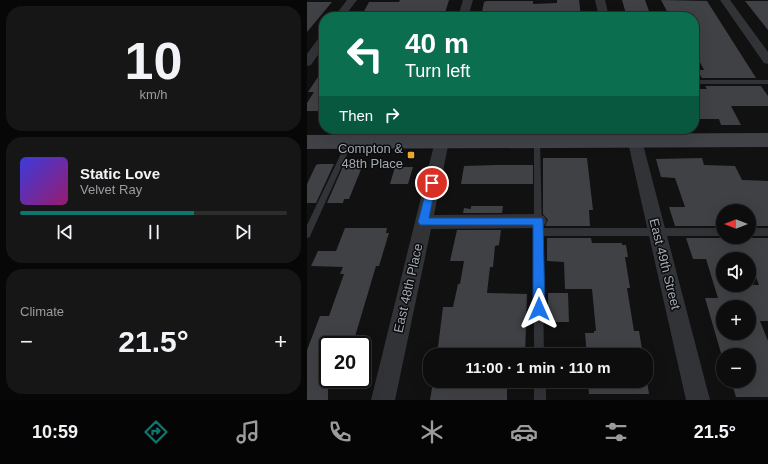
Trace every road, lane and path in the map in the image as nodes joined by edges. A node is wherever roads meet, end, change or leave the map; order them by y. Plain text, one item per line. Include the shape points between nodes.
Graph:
1 (352, 0) edge
2 (468, 0) edge
3 (600, 0) edge
4 (725, 0) edge
5 (343, 12) edge
6 (464, 12) edge
7 (603, 12) edge
8 (319, 45) edge
9 (768, 60) edge
10 (307, 62) edge
11 (699, 82) edge
12 (768, 82) edge
13 (440, 135) edge
14 (633, 135) edge
15 (537, 140) junction
16 (768, 140) edge
17 (350, 141) junction
18 (307, 142) edge
19 (423, 222) junction
20 (538, 226) junction
21 (657, 232) junction
22 (716, 232) edge
23 (756, 232) edge
24 (768, 232) edge
25 (307, 234) edge
26 (539, 348) edge
27 (539, 388) edge
28 (383, 400) edge
29 (540, 400) edge
30 (697, 400) edge

1 - 5 street
2 - 6 street
3 - 7 street
4 - 9 street
8 - 10 street
11 - 12 lane
13 - 15 main road
13 - 17 main road
13 - 19 street, East 48th Place
14 - 15 main road
14 - 16 main road
14 - 21 street, East 49th Street
15 - 20 lane
17 - 18 main road
17 - 25 lane
19 - 20 street
19 - 28 street, East 48th Place
20 - 21 lane
20 - 26 lane
21 - 22 lane
21 - 30 street, East 49th Street
23 - 24 lane
27 - 29 lane

